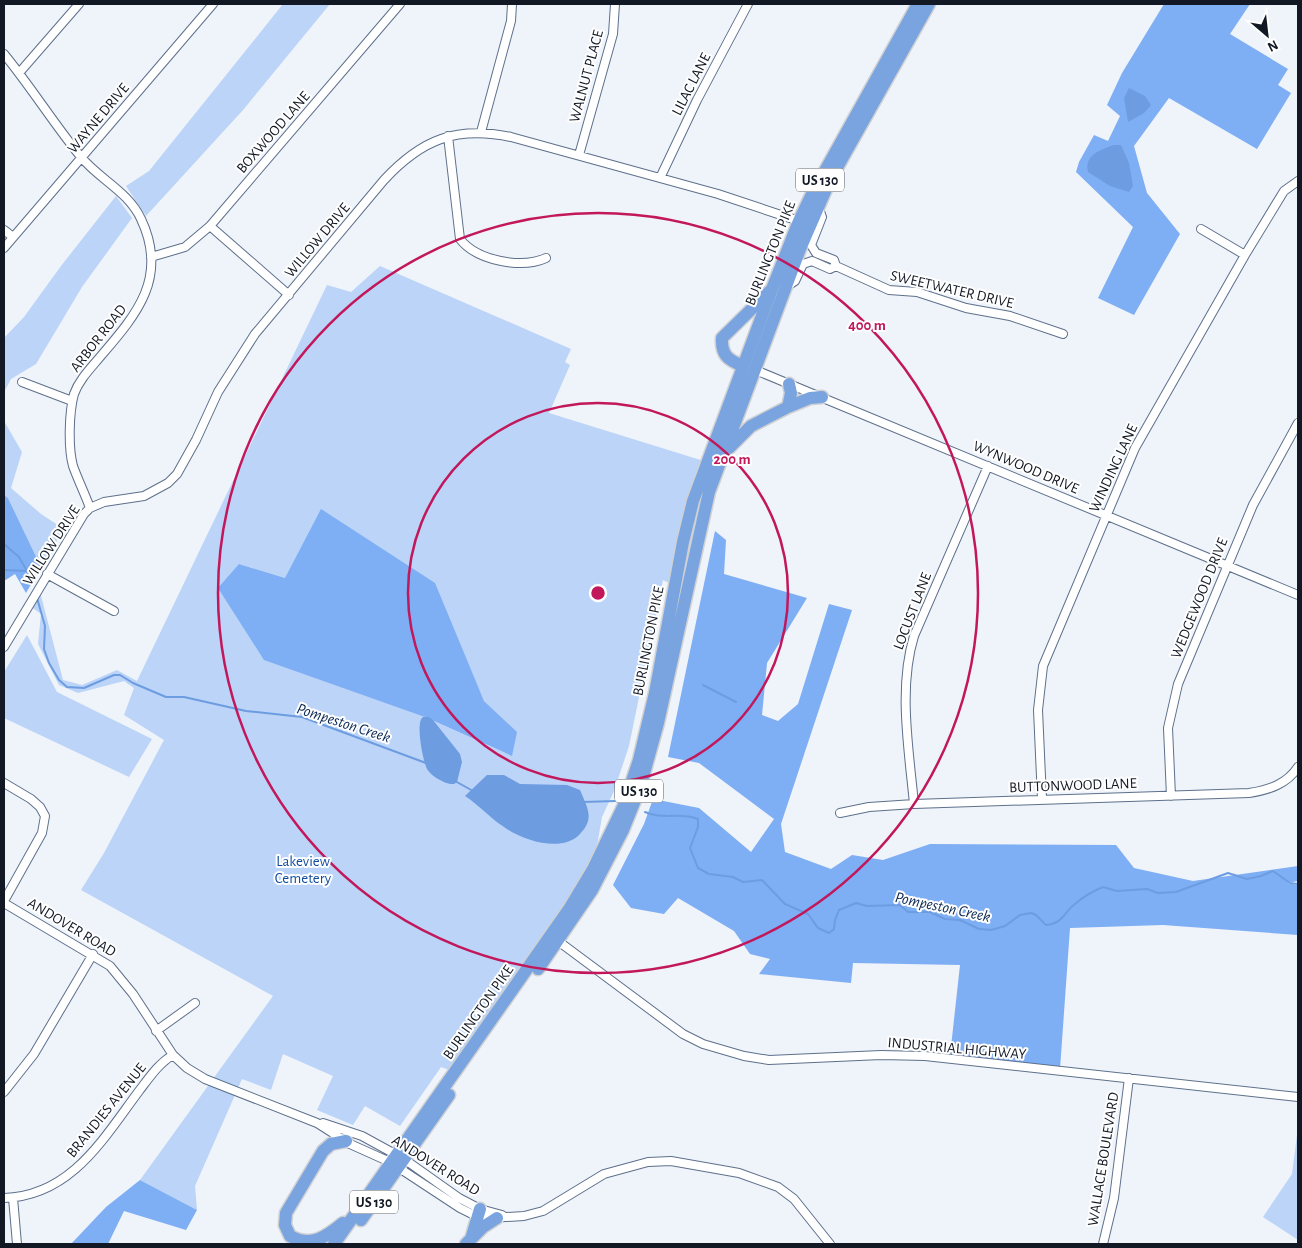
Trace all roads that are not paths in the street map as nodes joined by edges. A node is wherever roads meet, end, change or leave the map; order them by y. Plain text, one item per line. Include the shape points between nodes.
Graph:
1 (79, 4) edge
2 (213, 4) edge
3 (400, 4) edge
4 (512, 4) edge
5 (615, 4) edge
6 (748, 4) edge
7 (918, 4) edge
8 (929, 4) edge
9 (4, 54) edge
10 (20, 73) junction
11 (481, 132) junction
12 (448, 136) junction
13 (579, 155) junction
14 (82, 158) junction
15 (660, 178) junction
16 (1298, 180) edge
17 (818, 206) junction
18 (799, 221) junction
19 (210, 226) junction
20 (1201, 229) dead end
21 (4, 230) edge
22 (13, 237) junction
23 (4, 248) edge
24 (1244, 254) junction
25 (151, 257) junction
26 (546, 258) dead end
27 (836, 266) junction
28 (786, 287) junction
29 (772, 290) junction
30 (289, 295) junction
31 (1063, 334) dead end
32 (749, 368) junction
33 (22, 382) dead end
34 (789, 384) junction
35 (822, 397) junction
36 (72, 401) junction
37 (788, 407) junction
38 (1298, 424) edge
39 (724, 454) junction
40 (988, 466) junction
41 (90, 508) junction
42 (1106, 515) junction
43 (1226, 565) junction
44 (47, 574) junction
45 (1298, 595) edge
46 (114, 611) dead end
47 (4, 647) edge
48 (1298, 767) edge
49 (4, 783) edge
50 (1171, 796) junction
51 (1042, 799) junction
52 (914, 804) junction
53 (840, 813) dead end
54 (4, 902) edge
55 (558, 941) junction
56 (93, 954) junction
57 (195, 1003) dead end
58 (156, 1031) junction
59 (173, 1054) junction
60 (1129, 1078) junction
61 (4, 1092) edge
62 (1298, 1097) edge
63 (306, 1118) junction
64 (346, 1141) junction
65 (397, 1161) junction
66 (4, 1198) edge
67 (13, 1198) junction
68 (479, 1213) junction
69 (355, 1214) junction
70 (502, 1217) junction
71 (468, 1242) edge
72 (17, 1244) edge
73 (334, 1244) edge
74 (344, 1244) edge
75 (830, 1244) edge
76 (1103, 1244) edge

1 - 10 street
2 - 14 street, WAYNE DRIVE
3 - 19 street, BOXWOOD LANE
4 - 11 street via 511,21
5 - 13 street, WALNUT PLACE via 613,34
6 - 15 street, LILAC LANE
7 - 18 highway, BURLINGTON PIKE / US 130
8 - 17 highway, BURLINGTON PIKE / US 130 via 862,120
9 - 10 street, ARBOR ROAD
10 - 14 street, ARBOR ROAD
11 - 12 street, WILLOW DRIVE
11 - 13 street, WILLOW DRIVE
12 - 26 street via 458,234 464,244 481,256 534,264
12 - 30 street, WILLOW DRIVE via 425,145 400,164
13 - 15 street, WILLOW DRIVE
14 - 22 street, WAYNE DRIVE
14 - 25 street, ARBOR ROAD via 136,210 147,235
15 - 18 street, WILLOW DRIVE
16 - 24 street, WINDING LANE via 1284,191
17 - 27 street, SWEETWATER DRIVE via 822,217 811,245 816,253 834,260
17 - 28 highway, BURLINGTON PIKE / US 130
18 - 29 highway, BURLINGTON PIKE / US 130
19 - 25 street, BOXWOOD LANE via 185,247
19 - 30 street
20 - 24 street
21 - 22 street
22 - 23 street, WAYNE DRIVE
24 - 42 street, WINDING LANE via 1135,448
25 - 36 street, ARBOR ROAD via 149,280 140,306 83,378
27 - 28 street, SWEETWATER DRIVE via 830,268 812,261 803,264 795,281
27 - 31 street, SWEETWATER DRIVE via 889,290 916,292 966,308 1010,316
28 - 32 highway, BURLINGTON PIKE / US 130
29 - 32 highway, BURLINGTON PIKE / US 130
29 - 32 highway via 722,338 726,357
30 - 41 street, WILLOW DRIVE via 255,334 218,392 196,440 168,484 144,496 104,502
32 - 34 street, WYNWOOD DRIVE
32 - 39 highway, BURLINGTON PIKE / US 130
32 - 65 highway, BURLINGTON PIKE / US 130 via 704,468 687,521 655,693 624,805 593,869 569,909
33 - 36 street
34 - 35 street, WYNWOOD DRIVE
34 - 37 highway
35 - 37 highway
35 - 40 street, WYNWOOD DRIVE
36 - 41 street, ARBOR ROAD via 73,465
37 - 39 highway via 751,426
38 - 43 street, WEDGEWOOD DRIVE via 1253,504
39 - 55 highway, BURLINGTON PIKE / US 130 via 703,516 658,723 640,788 623,830 592,890
40 - 42 street, WYNWOOD DRIVE
40 - 52 street, LOCUST LANE via 908,655 904,682
41 - 44 street, WILLOW DRIVE
42 - 43 street, WYNWOOD DRIVE
42 - 51 street, WINDING LANE via 1043,666 1038,710
43 - 45 street, WYNWOOD DRIVE
43 - 50 street, WEDGEWOOD DRIVE via 1178,684 1172,707 1168,728
44 - 46 street
44 - 47 street, WILLOW DRIVE
48 - 50 street, BUTTONWOOD LANE via 1278,785 1265,791
49 - 54 street via 36,803 45,816 42,833
50 - 51 street, BUTTONWOOD LANE
51 - 52 street, BUTTONWOOD LANE
52 - 53 street, BUTTONWOOD LANE
54 - 56 street, ANDOVER ROAD
55 - 60 street, INDUSTRIAL HIGHWAY via 683,1034 703,1044 744,1056 769,1060 925,1056
55 - 65 highway, BURLINGTON PIKE / US 130
56 - 58 street, ANDOVER ROAD via 119,974
56 - 61 street via 34,1054
57 - 58 street
58 - 59 street, ANDOVER ROAD
59 - 63 street, ANDOVER ROAD via 205,1079
59 - 67 street, BRANDIES AVENUE via 153,1072 76,1171 41,1191
60 - 62 street, INDUSTRIAL HIGHWAY
60 - 76 street, WALLACE BOULEVARD via 1114,1198
63 - 64 street, ANDOVER ROAD
63 - 65 street, ANDOVER ROAD via 362,1136
64 - 65 street, ANDOVER ROAD
64 - 69 highway via 331,1144 323,1151 286,1213 286,1225 290,1236 305,1244 316,1242
65 - 68 street, ANDOVER ROAD via 460,1208
65 - 69 highway, BURLINGTON PIKE / US 130
65 - 74 highway, BURLINGTON PIKE / US 130
66 - 67 street, BRANDIES AVENUE
67 - 72 street
68 - 70 street, ANDOVER ROAD
68 - 71 highway
69 - 73 highway, BURLINGTON PIKE / US 130
70 - 71 highway via 483,1227
70 - 75 street, ANDOVER ROAD via 543,1211 604,1174 648,1162 671,1161 739,1173 778,1187 794,1199

